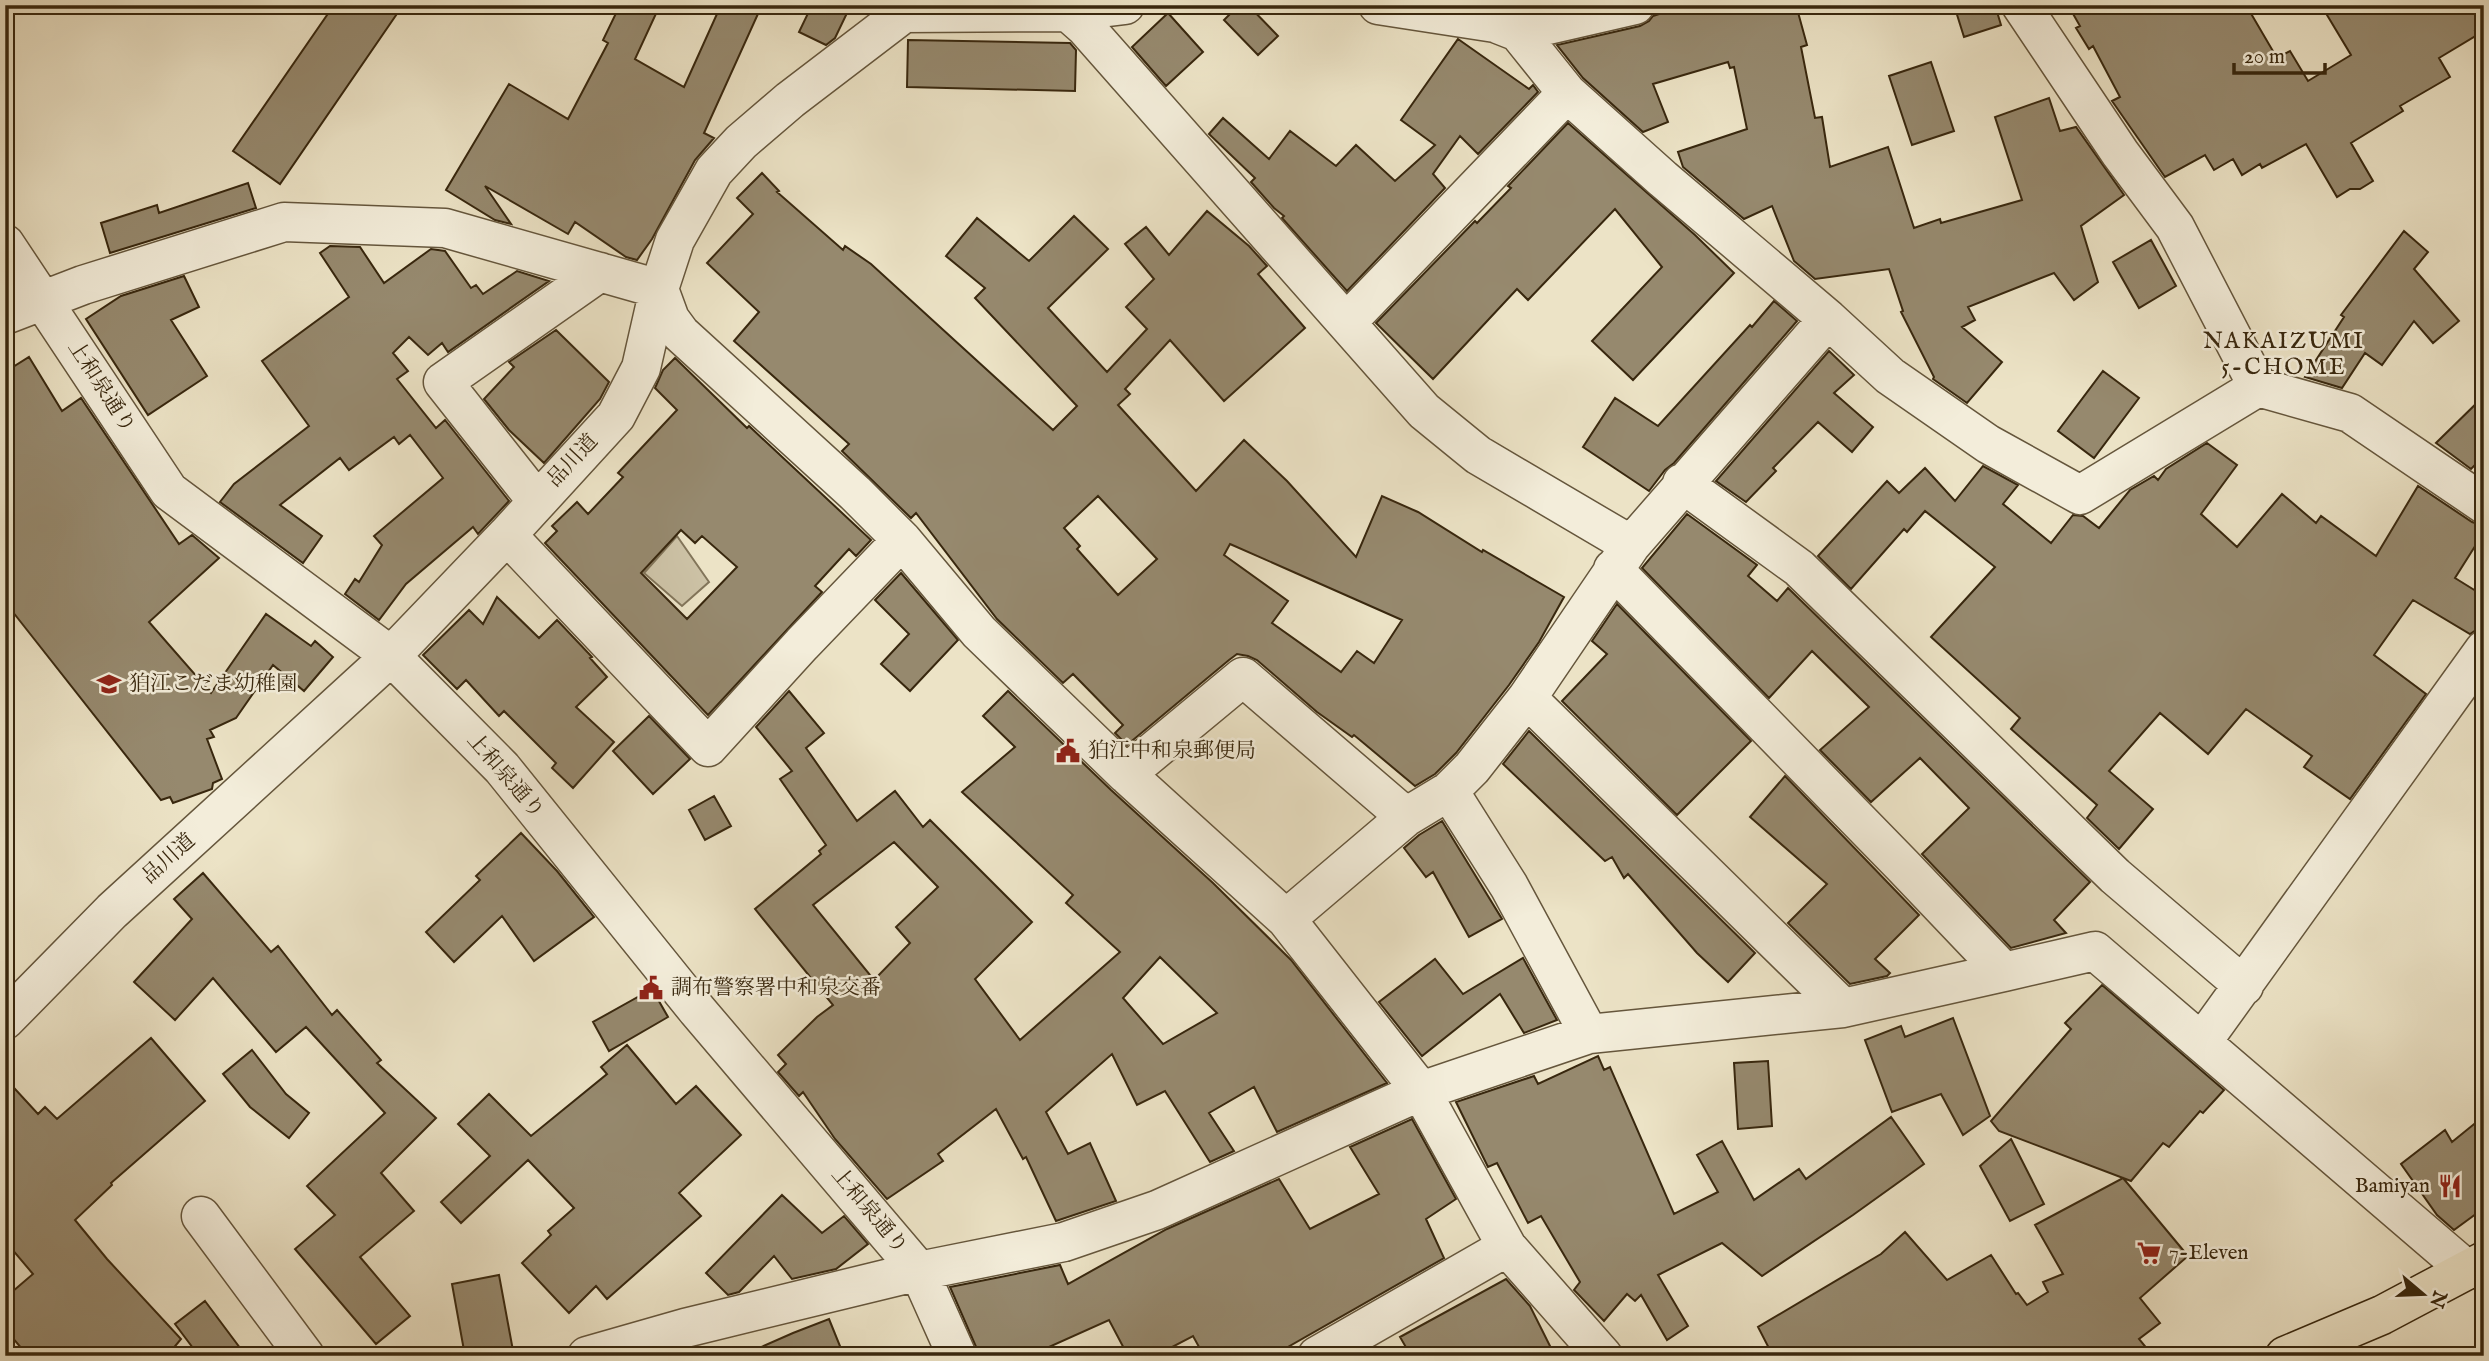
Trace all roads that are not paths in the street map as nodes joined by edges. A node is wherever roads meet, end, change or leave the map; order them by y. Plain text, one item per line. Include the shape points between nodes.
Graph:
1 (1125, 5) edge
2 (1378, 5) edge
3 (1635, 5) edge
4 (2021, 5) edge
5 (891, 9) edge
6 (1067, 9) edge
7 (1518, 32) junction
8 (1567, 93) junction
9 (5, 244) edge
10 (600, 272) junction
11 (659, 289) junction
12 (44, 300) junction
13 (5, 315) edge
14 (1828, 319) junction
15 (1347, 322) junction
16 (2258, 387) junction
17 (1682, 483) junction
18 (537, 501) junction
19 (2484, 504) edge
20 (507, 536) junction
21 (902, 540) junction
22 (1622, 557) junction
23 (2484, 650) edge
24 (391, 656) junction
25 (1527, 698) junction
26 (1126, 774) junction
27 (1449, 791) junction
28 (1406, 817) junction
29 (1286, 919) junction
30 (2004, 972) junction
31 (2244, 986) junction
32 (1843, 1008) junction
33 (5, 1020) edge
34 (1588, 1034) junction
35 (2202, 1042) junction
36 (1422, 1091) junction
37 (201, 1216) dead end
38 (1507, 1247) junction
39 (2475, 1266) edge
40 (919, 1271) junction
41 (305, 1356) edge
42 (587, 1356) edge
43 (957, 1356) edge
44 (1317, 1356) edge
45 (1603, 1356) edge
46 (2285, 1356) edge

1 - 6 street, 品川道
2 - 7 street via 1495,23
3 - 7 street
4 - 16 street via 2175,227
5 - 6 street, 品川道
5 - 11 street, 品川道 via 714,171 675,240
6 - 15 street
7 - 8 street
8 - 14 street
8 - 15 street
9 - 12 street, 上和泉通り
10 - 11 street
10 - 12 street via 445,228 284,222
10 - 18 street via 443,382
11 - 18 street, 品川道 via 641,368 616,416
11 - 21 street via 681,334
12 - 13 street
12 - 24 street, 上和泉通り via 169,491
14 - 16 street via 1890,376 1988,444 2080,495
14 - 17 street
15 - 22 street via 1424,411
16 - 19 street via 2350,413
17 - 22 street
17 - 31 street via 1799,568 2115,876
18 - 20 street, 品川道
20 - 21 street via 708,747
20 - 24 street, 品川道
21 - 26 street via 979,632
22 - 25 street
22 - 30 street
23 - 31 street
24 - 33 street, 品川道 via 112,911
24 - 40 street, 上和泉通り via 502,768 697,1010
25 - 27 street
25 - 32 street
26 - 28 street via 1243,677
26 - 29 street
27 - 28 street
27 - 34 street via 1509,886
28 - 29 street
29 - 36 street
30 - 32 street
30 - 35 street via 2095,951
31 - 35 street
32 - 34 street
34 - 36 street
35 - 39 street
36 - 38 street
36 - 40 street via 1157,1210 1064,1242
37 - 41 street
38 - 44 street
38 - 45 street
39 - 46 main road via 2382,1315
40 - 42 street
40 - 43 street, 上和泉通り

